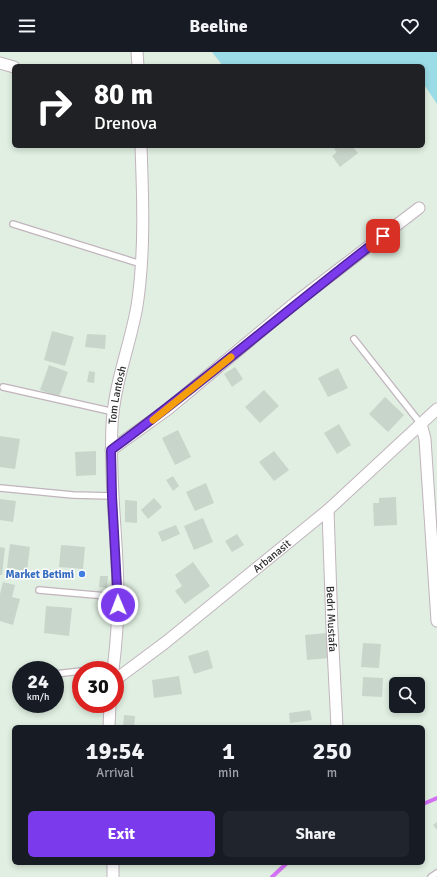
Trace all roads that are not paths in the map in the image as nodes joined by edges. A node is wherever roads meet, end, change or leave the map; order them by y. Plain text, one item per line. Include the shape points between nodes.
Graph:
1 (137, 52) edge
2 (0, 63) edge
3 (138, 64) edge
4 (12, 66) edge
5 (142, 148) edge
6 (420, 208) dead end
7 (13, 224) dead end
8 (141, 264) junction
9 (354, 339) dead end
10 (3, 387) dead end
11 (437, 409) edge
12 (114, 412) junction
13 (421, 424) junction
14 (111, 450) junction
15 (0, 488) edge
16 (112, 496) junction
17 (328, 510) junction
18 (39, 590) dead end
19 (118, 597) junction
20 (437, 621) edge
21 (114, 661) edge
22 (124, 673) edge
23 (110, 713) edge
24 (109, 725) edge
25 (337, 725) edge
26 (113, 865) edge
27 (437, 873) edge
28 (114, 877) edge
29 (431, 877) edge

1 - 3 street
2 - 4 street
5 - 8 street, Tom Lantosh
6 - 14 street via 296,302 168,409
7 - 8 lane
8 - 12 street, Tom Lantosh via 137,306 115,396
9 - 13 lane
10 - 12 lane
11 - 13 street, Arbanasit
12 - 14 street, Tom Lantosh
13 - 17 street, Arbanasit
13 - 20 street via 425,439
14 - 16 street, Tom Lantosh
15 - 16 lane
16 - 19 street, Tom Lantosh
17 - 22 street, Arbanasit
17 - 25 street, Bedri Mustafa
18 - 19 lane
19 - 21 street, Tom Lantosh
23 - 24 street
26 - 28 street
27 - 29 lane

